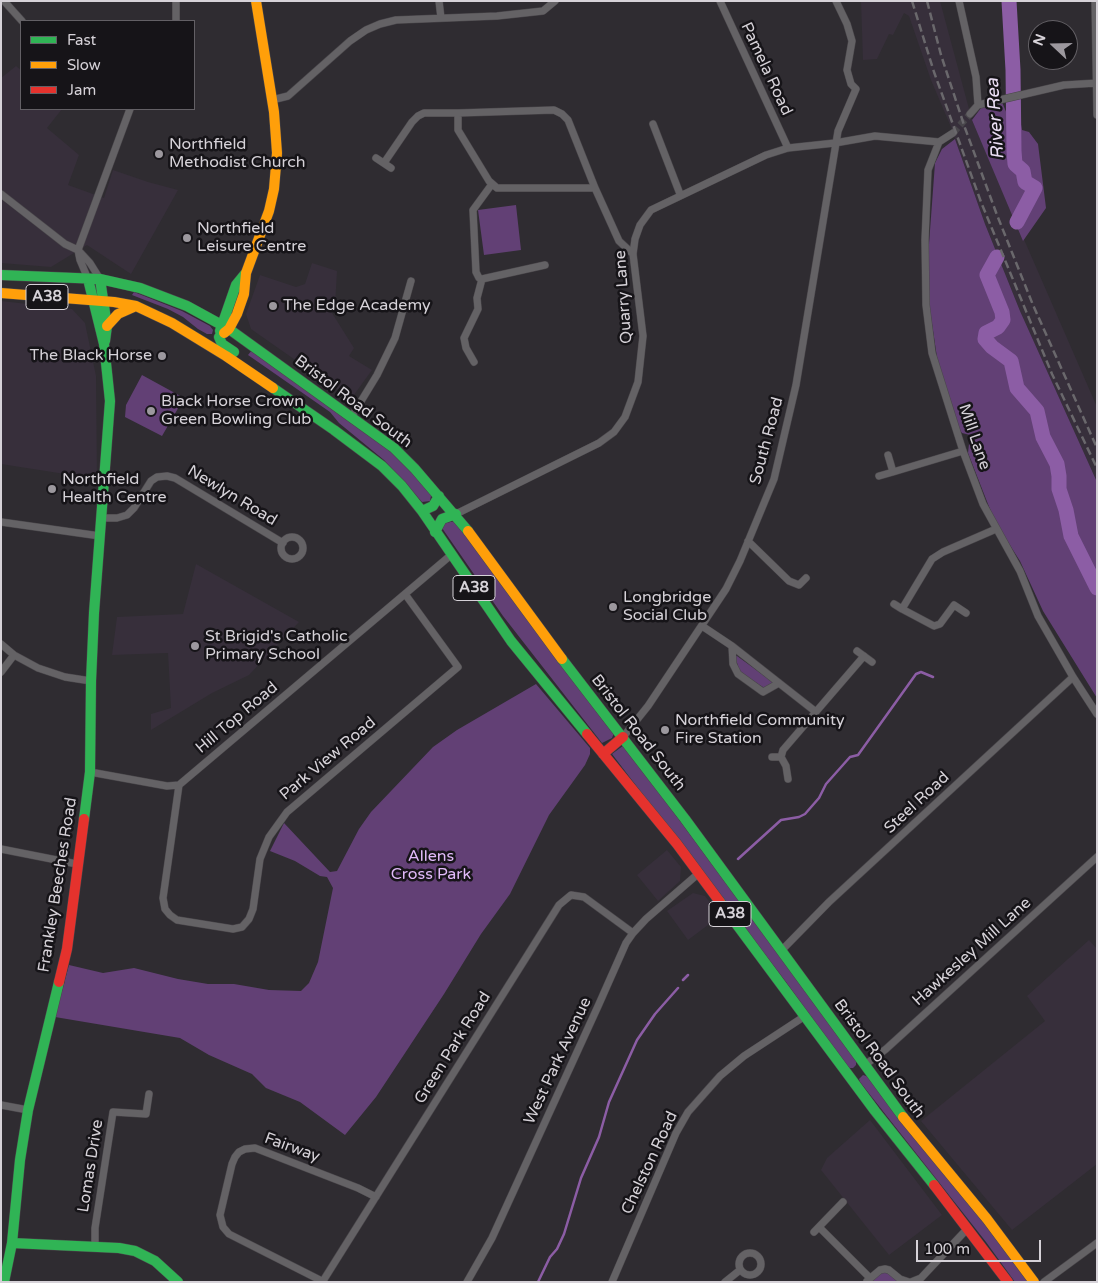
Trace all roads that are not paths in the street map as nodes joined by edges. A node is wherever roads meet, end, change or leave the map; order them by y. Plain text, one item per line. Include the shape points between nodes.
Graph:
1 (4, 1) edge
2 (176, 1) edge
3 (256, 1) edge
4 (439, 1) edge
5 (555, 1) edge
6 (720, 1) edge
7 (836, 1) edge
8 (959, 1) edge
9 (1095, 1) edge
10 (441, 18) junction
11 (21, 20) edge
12 (176, 20) edge
13 (1096, 83) edge
14 (272, 100) junction
15 (978, 105) junction
16 (130, 110) edge
17 (458, 113) junction
18 (970, 114) tunnel mouth
19 (1097, 115) edge
20 (653, 124) dead end
21 (953, 133) tunnel mouth
22 (939, 142) junction
23 (835, 143) junction
24 (788, 148) junction
25 (376, 158) dead end
26 (492, 184) junction
27 (595, 188) junction
28 (1, 194) edge
29 (680, 194) junction
30 (78, 250) junction
31 (633, 254) junction
32 (545, 265) dead end
33 (1, 275) edge
34 (88, 279) junction
35 (100, 279) junction
36 (482, 279) junction
37 (411, 281) dead end
38 (1, 293) edge
39 (92, 300) junction
40 (104, 300) junction
41 (136, 306) junction
42 (107, 326) junction
43 (225, 327) junction
44 (219, 336) junction
45 (104, 344) junction
46 (212, 347) junction
47 (474, 362) dead end
48 (352, 416) junction
49 (334, 430) junction
50 (963, 450) junction
51 (888, 455) dead end
52 (893, 472) junction
53 (879, 476) dead end
54 (439, 496) junction
55 (422, 511) junction
56 (456, 514) junction
57 (102, 518) junction
58 (1, 522) edge
59 (996, 529) junction
60 (435, 532) junction
61 (100, 536) junction
62 (748, 541) junction
63 (283, 543) dead end
64 (451, 554) junction
65 (806, 578) dead end
66 (405, 594) junction
67 (894, 604) dead end
68 (902, 609) junction
69 (966, 613) dead end
70 (702, 626) junction
71 (1, 644) edge
72 (732, 646) junction
73 (857, 651) dead end
74 (14, 655) junction
75 (864, 656) junction
76 (872, 662) dead end
77 (1, 672) edge
78 (1074, 677) junction
79 (91, 681) junction
80 (779, 683) junction
81 (816, 712) junction
82 (1097, 714) edge
83 (623, 737) junction
84 (603, 754) junction
85 (781, 756) junction
86 (772, 757) dead end
87 (90, 772) junction
88 (788, 778) dead end
89 (179, 785) junction
90 (1, 849) edge
91 (1097, 858) edge
92 (78, 864) junction
93 (699, 873) junction
94 (633, 933) junction
95 (781, 950) junction
96 (805, 1016) junction
97 (865, 1065) junction
98 (851, 1079) junction
99 (149, 1094) dead end
100 (1, 1105) edge
101 (28, 1110) junction
102 (376, 1197) junction
103 (843, 1202) dead end
104 (968, 1228) junction
105 (1, 1231) edge
106 (12, 1238) junction
107 (1097, 1243) edge
108 (95, 1246) junction
109 (740, 1270) dead end
110 (868, 1280) edge
111 (323, 1281) edge
112 (4, 1282) edge
113 (178, 1282) edge
114 (467, 1282) edge
115 (612, 1282) edge
116 (725, 1282) edge
117 (910, 1282) edge
118 (1008, 1282) edge
119 (1034, 1282) edge
120 (1044, 1282) edge

1 - 11 street
2 - 12 street
3 - 14 main road
4 - 10 street
5 - 10 street via 543,11
6 - 24 street, Pamela Road
7 - 23 street, South Road via 852,41 847,70 856,89
8 - 15 street via 976,77
9 - 13 street
10 - 14 street via 396,20 366,30 288,96
13 - 15 street via 1064,85
13 - 19 street
14 - 43 main road via 277,153 274,189 246,273 236,285
15 - 18 street
16 - 30 street
17 - 25 street via 424,113 418,116 388,165
17 - 26 street via 458,130
17 - 27 street via 554,110 562,114 568,120
20 - 29 street
21 - 22 street
22 - 23 street, Quarry Lane via 875,136
22 - 50 street, Mill Lane via 928,170 926,193 926,305 932,353
23 - 24 street, Quarry Lane
23 - 62 street, South Road via 786,432 774,479
24 - 29 street, Quarry Lane
26 - 27 street via 497,188
26 - 36 street via 473,210 476,272
27 - 31 street via 619,241
28 - 30 street via 65,244
29 - 31 street, Quarry Lane via 644,217
30 - 34 street
30 - 35 street
31 - 56 street, Quarry Lane via 643,336 638,382 625,417 614,432 599,443
32 - 36 street
33 - 34 main road, A38
34 - 35 main road, A38
34 - 39 main road, Frankley Beeches Road
35 - 40 main road, Frankley Beeches Road
35 - 43 main road, Bristol Road South / A38 via 140,288 187,306
36 - 47 street via 478,309 464,338
37 - 48 street via 395,338
38 - 39 main road, A38
39 - 40 main road, A38
39 - 45 main road, Frankley Beeches Road
40 - 41 main road, A38
40 - 42 main road, Frankley Beeches Road
41 - 42 main road via 118,314
41 - 46 main road, Bristol Road South / A38
42 - 45 main road, Frankley Beeches Road
43 - 44 main road
43 - 48 main road, Bristol Road South / A38
44 - 46 main road
44 - 49 main road via 222,344 321,413
45 - 57 main road, Frankley Beeches Road via 110,402
46 - 49 main road, Bristol Road South / A38
48 - 54 main road, Bristol Road South / A38 via 394,448
49 - 55 main road, Bristol Road South / A38 via 382,466
50 - 52 street
50 - 59 street, Mill Lane
51 - 52 street
52 - 53 street
54 - 55 main road via 433,506
54 - 56 main road, Bristol Road South / A38
55 - 60 main road, Bristol Road South / A38
56 - 60 main road via 442,519
56 - 83 main road, Bristol Road South / A38
57 - 61 main road, Frankley Beeches Road
57 - 63 street, Newlyn Road via 127,515 151,481 167,476
58 - 61 street
59 - 68 street via 932,559
59 - 78 street, Mill Lane via 1020,571 1038,616
60 - 64 main road, Bristol Road South / A38
61 - 79 main road, Frankley Beeches Road
62 - 65 street via 789,582 799,585
62 - 70 street, South Road via 726,589
64 - 66 street, Hill Top Road
64 - 84 main road, Bristol Road South / A38 via 511,640
66 - 89 street, Hill Top Road
66 - 89 street, Park View Road via 458,668 286,812 269,837 260,859 253,909 242,927 233,929 177,920 164,909
67 - 68 street
68 - 69 street via 934,626 940,624 954,605
70 - 72 street
70 - 83 street, South Road
71 - 74 street
72 - 80 street
72 - 80 street via 733,664 738,674 763,692
73 - 75 street
74 - 77 street
74 - 79 street via 38,668
75 - 76 street
75 - 81 street
78 - 82 street, Mill Lane
78 - 95 street, Steel Road
79 - 87 main road, Frankley Beeches Road
80 - 81 street
81 - 85 street
83 - 84 main road
83 - 95 main road, Bristol Road South / A38
84 - 93 main road, Bristol Road South / A38
85 - 86 street
85 - 88 street
87 - 89 street via 167,786
87 - 92 main road, Frankley Beeches Road
90 - 92 street
91 - 97 street, Hawkesley Mill Lane
92 - 101 main road, Frankley Beeches Road via 63,966
93 - 94 street, West Park Avenue
93 - 96 main road, Bristol Road South / A38
94 - 102 street, Green Park Road via 584,896 571,895 559,905
94 - 114 street, West Park Avenue via 492,1238
95 - 97 main road, Bristol Road South / A38
96 - 98 main road, Bristol Road South / A38
96 - 115 street, Chelston Road via 744,1056 720,1076 688,1112
97 - 98 main road
97 - 119 main road, Bristol Road South / A38
98 - 104 main road, Bristol Road South / A38
99 - 108 street, Lomas Drive via 146,1114 113,1112
100 - 101 street
101 - 106 main road, Frankley Beeches Road
102 - 111 street, Green Park Road
102 - 111 street, Fairway via 255,1148 246,1149 235,1157 220,1215 223,1227 230,1234
103 - 110 street via 816,1229
104 - 117 street via 921,1278
104 - 118 main road, Bristol Road South / A38
105 - 106 main road
106 - 108 main road
106 - 112 main road, Frankley Beeches Road
107 - 120 street
108 - 113 main road via 135,1252 155,1261
109 - 116 street
110 - 117 street via 885,1269

